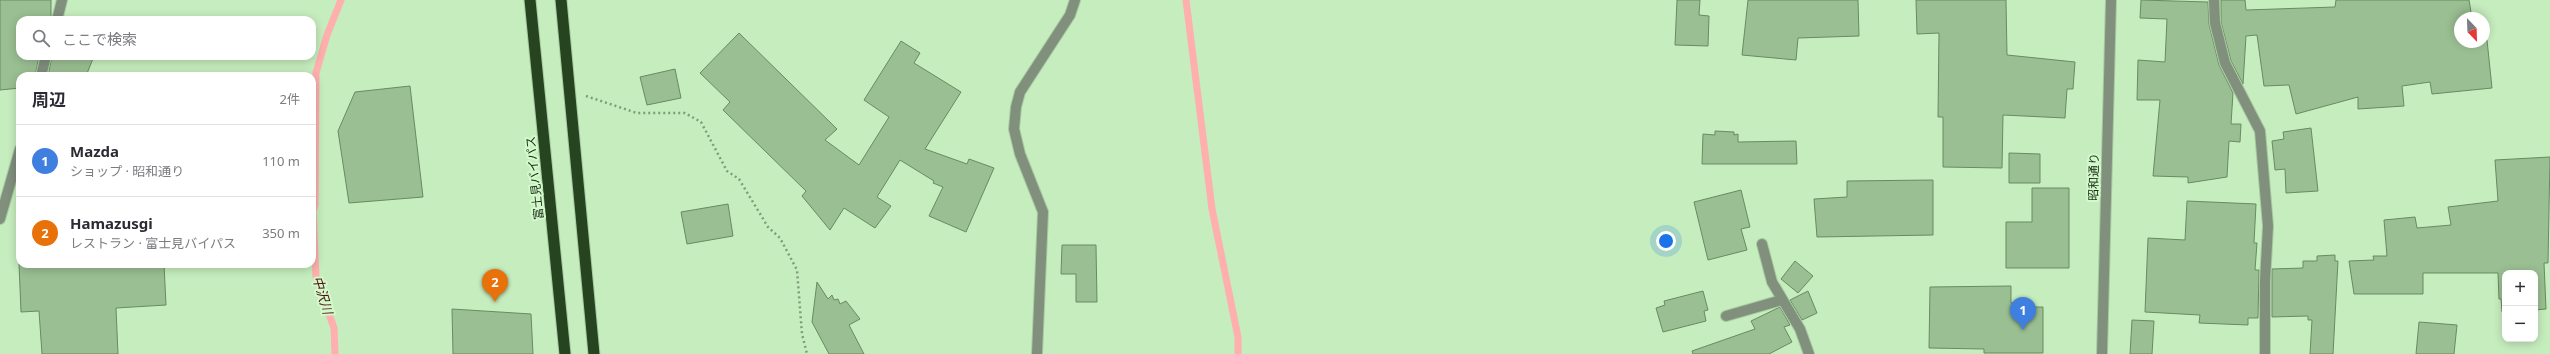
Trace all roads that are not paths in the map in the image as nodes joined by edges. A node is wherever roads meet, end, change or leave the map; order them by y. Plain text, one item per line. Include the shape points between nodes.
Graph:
1 (62, 0) edge
2 (530, 0) edge
3 (562, 0) edge
4 (1075, 0) edge
5 (2111, 0) edge
6 (2214, 0) edge
7 (57, 16) edge
8 (45, 60) edge
9 (42, 72) edge
10 (16, 163) edge
11 (0, 220) edge
12 (1762, 244) dead end
13 (1782, 300) junction
14 (1726, 316) dead end
15 (565, 354) edge
16 (594, 354) edge
17 (1037, 354) edge
18 (1809, 354) edge
19 (2102, 354) edge
20 (2265, 354) edge

1 - 7 street
2 - 15 highway, 富士見バイパス
3 - 16 highway
4 - 17 street via 1066,21 1020,92 1016,107 1014,129 1020,154 1043,212
5 - 19 street, 昭和通り
6 - 20 street via 2215,23 2225,63 2260,131 2268,226
8 - 9 street
10 - 11 street
12 - 13 street via 1772,282
13 - 14 street
13 - 18 street via 1800,329

